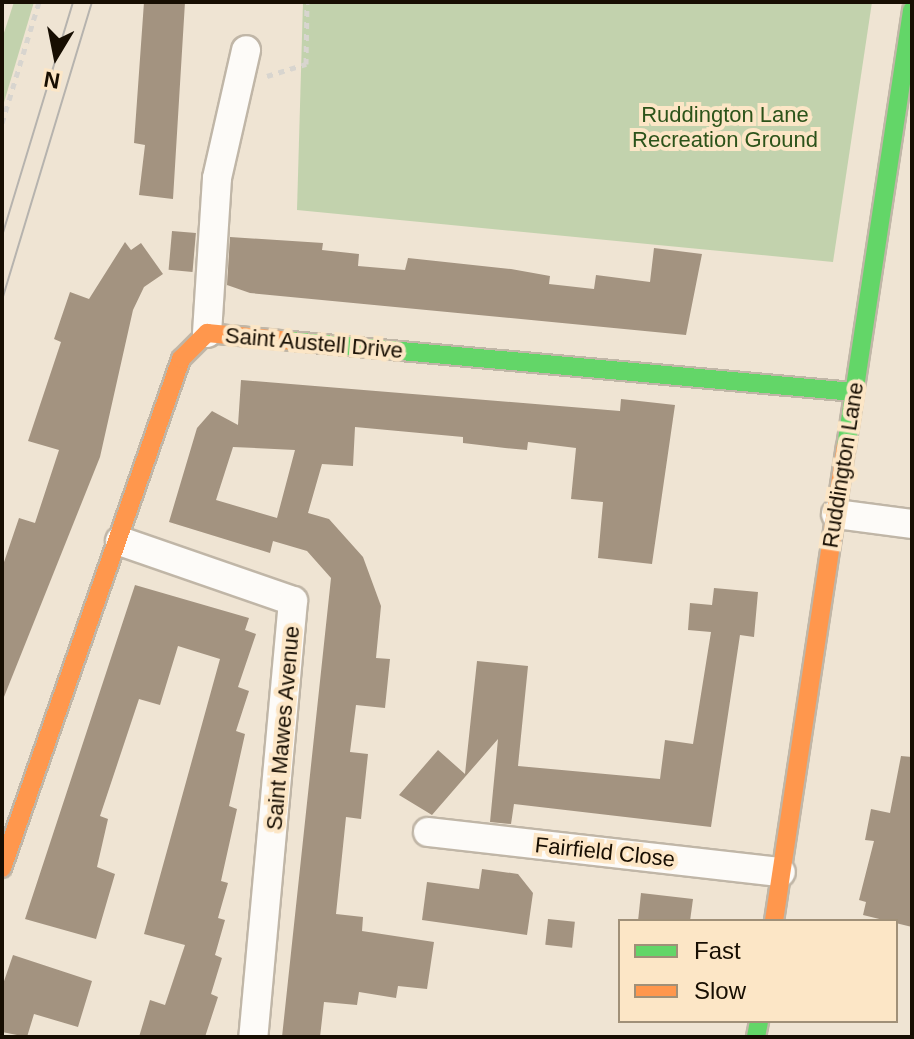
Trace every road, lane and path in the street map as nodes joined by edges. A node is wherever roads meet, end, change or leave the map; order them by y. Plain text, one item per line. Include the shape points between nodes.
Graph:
1 (39, 2) edge
2 (307, 2) edge
3 (912, 10) edge
4 (246, 50) dead end
5 (243, 83) junction
6 (2, 123) edge
7 (207, 333) junction
8 (854, 392) junction
9 (836, 514) junction
10 (912, 524) edge
11 (120, 541) junction
12 (428, 832) dead end
13 (2, 868) edge
14 (781, 872) junction
15 (774, 919) edge
16 (253, 1037) edge

1 - 6 path
2 - 5 path via 306,64
3 - 8 street, Ruddington Lane
4 - 5 street
5 - 7 street via 217,178
7 - 8 street, Saint Austell Drive
7 - 11 street, Saint Austell Drive via 181,359
8 - 9 street, Ruddington Lane
9 - 10 street
9 - 14 street, Ruddington Lane
11 - 13 street, Saint Austell Drive via 96,590
11 - 16 street, Saint Mawes Avenue via 293,601
12 - 14 street, Fairfield Close
14 - 15 street, Ruddington Lane

